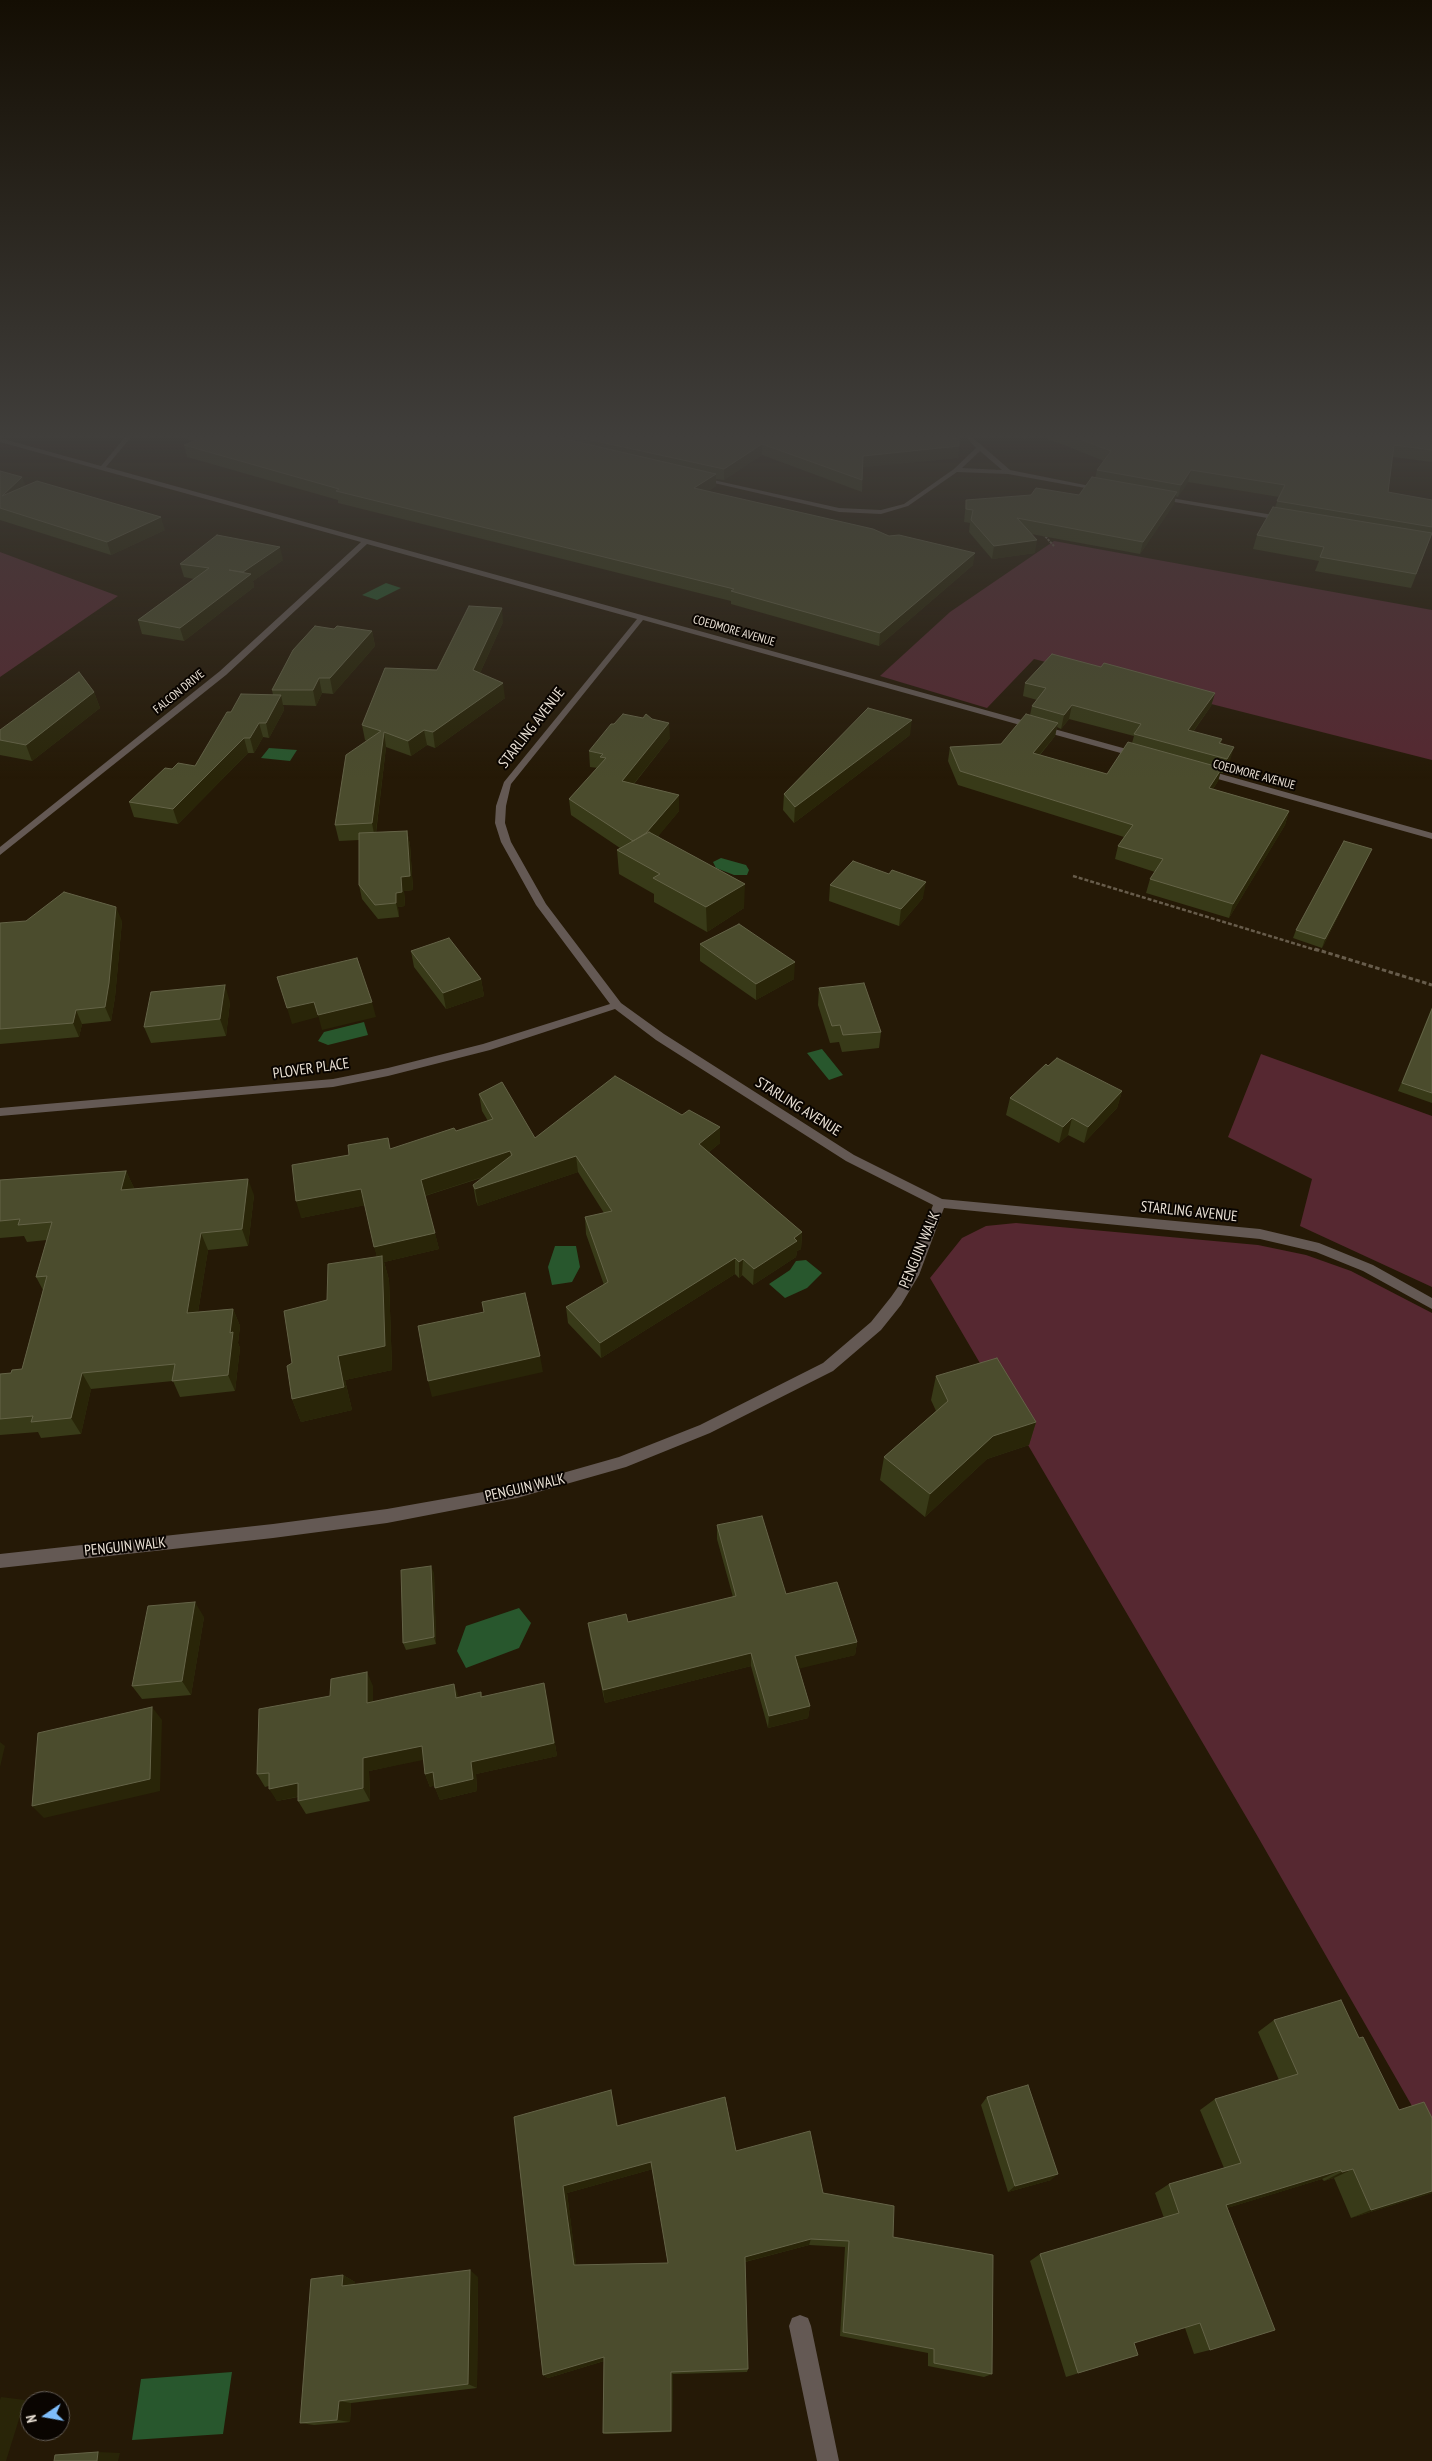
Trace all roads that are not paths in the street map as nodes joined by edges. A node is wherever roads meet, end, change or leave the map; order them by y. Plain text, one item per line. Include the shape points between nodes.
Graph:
1 (356, 551) edge
2 (399, 551) edge
3 (642, 617) junction
4 (1146, 757) edge
5 (1193, 770) edge
6 (1432, 836) edge
7 (0, 852) edge
8 (617, 1005) junction
9 (0, 1112) edge
10 (940, 1203) junction
11 (1432, 1304) edge
12 (0, 1561) edge
13 (800, 2326) dead end
14 (828, 2461) edge

1 - 7 street, FALCON DRIVE via 223,673
2 - 3 street, COEDMORE AVENUE
3 - 4 street, COEDMORE AVENUE
3 - 8 street, STARLING AVENUE via 507,784 501,806 500,823 506,842 541,905
5 - 6 street, COEDMORE AVENUE
8 - 9 street, PLOVER PLACE via 486,1047 333,1083
8 - 10 street, STARLING AVENUE via 660,1037 850,1158
10 - 11 street, STARLING AVENUE via 1260,1234 1327,1252 1368,1268
10 - 12 street, PENGUIN WALK via 913,1275 896,1301 876,1326 828,1367 705,1429 621,1463 516,1492 387,1516
13 - 14 street

